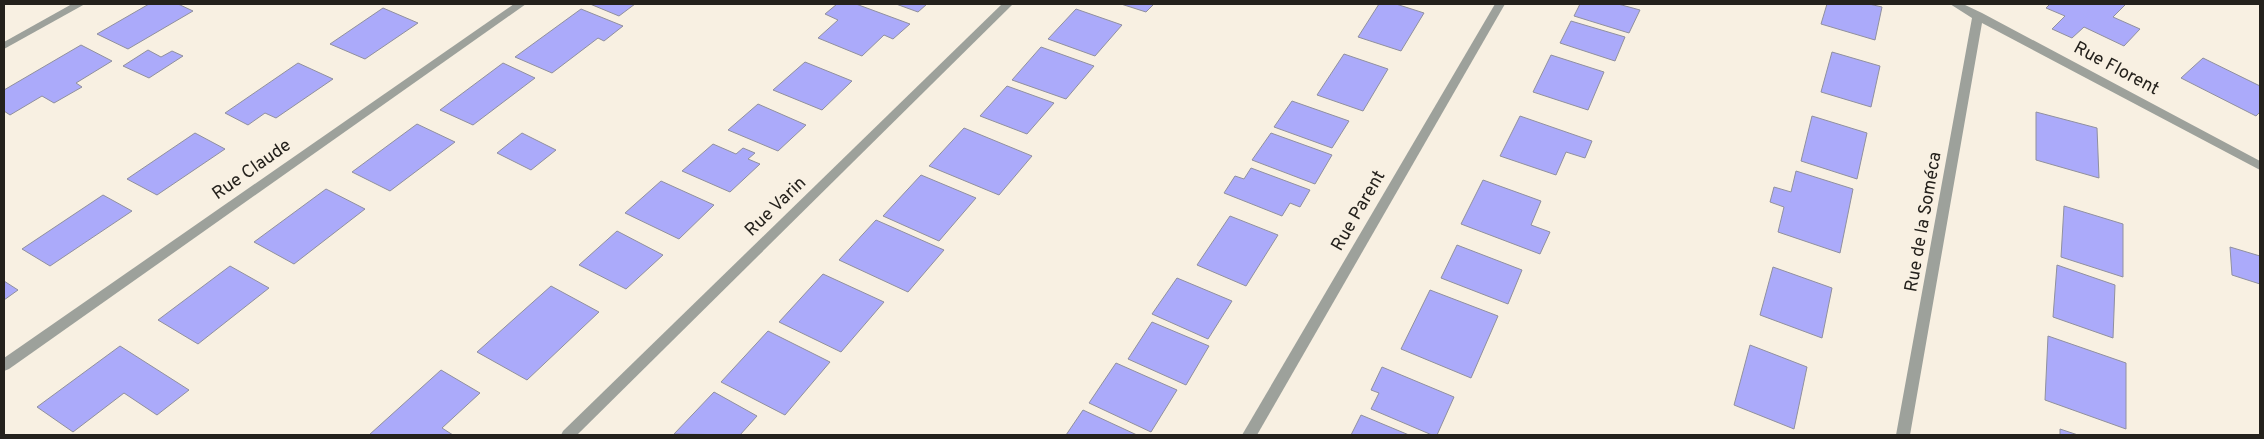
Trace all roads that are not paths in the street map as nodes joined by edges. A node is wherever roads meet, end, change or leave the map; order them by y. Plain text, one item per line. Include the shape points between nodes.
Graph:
1 (80, 4) edge
2 (521, 4) edge
3 (1008, 4) edge
4 (1500, 4) edge
5 (1955, 4) edge
6 (1978, 15) junction
7 (4, 46) edge
8 (2260, 166) edge
9 (4, 365) edge
10 (568, 435) edge
11 (1249, 435) edge
12 (1903, 435) edge

1 - 7 street
2 - 9 street, Rue Claude
3 - 10 street, Rue Varin
4 - 11 street, Rue Parent
5 - 6 street, Rue Florent
6 - 8 street, Rue Florent
6 - 12 street, Rue de la Soméca

